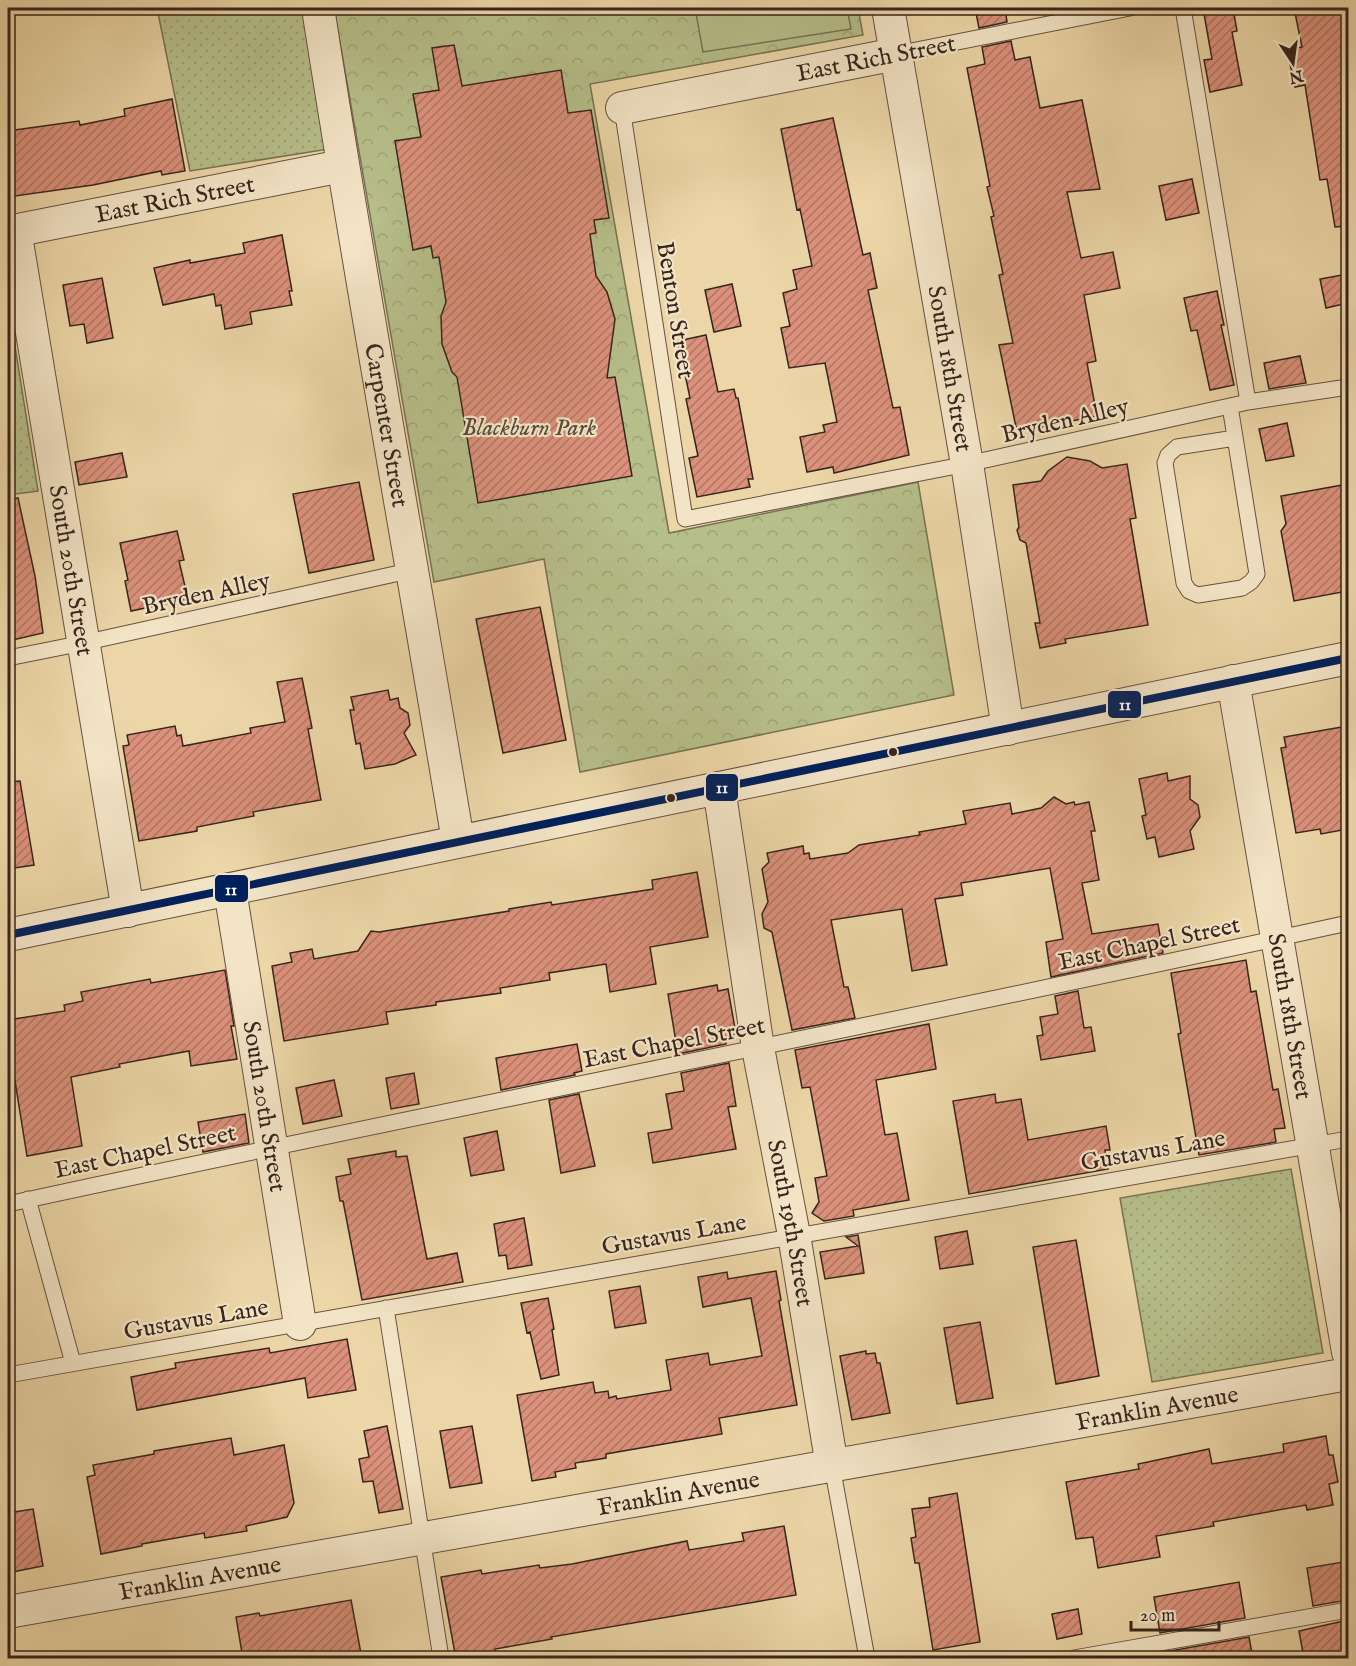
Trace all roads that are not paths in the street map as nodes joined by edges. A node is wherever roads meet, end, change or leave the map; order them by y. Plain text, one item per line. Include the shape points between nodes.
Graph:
1 (318, 8) edge
2 (888, 8) edge
3 (1130, 8) edge
4 (1183, 8) edge
5 (896, 54) junction
6 (622, 108) joint
7 (342, 166) junction
8 (11, 231) edge
9 (1348, 387) edge
10 (1248, 402) junction
11 (1230, 406) junction
12 (1235, 438) junction
13 (967, 464) junction
14 (685, 519) joint
15 (413, 570) junction
16 (83, 644) junction
17 (8, 658) edge
18 (1348, 658) edge
19 (1233, 681) junction
20 (1008, 729) junction
21 (719, 788) junction
22 (458, 842) junction
23 (230, 890) junction
24 (128, 911) junction
25 (1348, 923) edge
26 (8, 935) edge
27 (1276, 939) junction
28 (758, 1048) junction
29 (1348, 1138) edge
30 (1313, 1145) junction
31 (272, 1146) junction
32 (28, 1199) junction
33 (8, 1204) edge
34 (794, 1235) junction
35 (386, 1308) junction
36 (300, 1324) junction
37 (1348, 1352) edge
38 (73, 1363) junction
39 (1348, 1374) edge
40 (8, 1375) edge
41 (832, 1466) junction
42 (423, 1538) junction
43 (1348, 1610) edge
44 (8, 1612) edge
45 (441, 1659) edge
46 (867, 1659) edge
47 (1074, 1659) edge

1 - 7 street, Carpenter Street
2 - 5 street, South 18th Street
3 - 5 lane, East Rich Street
4 - 10 lane
5 - 6 street, East Rich Street
5 - 13 street, South 18th Street
6 - 14 lane, Benton Street
7 - 8 street, East Rich Street
7 - 15 street, Carpenter Street
8 - 16 street, South 20th Street
9 - 10 lane, Bryden Alley
10 - 11 lane, Bryden Alley
11 - 12 lane
11 - 13 lane, Bryden Alley
12 - 12 lane via 1257,574 1242,588 1198,595 1184,583 1165,463 1177,447
13 - 14 lane, Bryden Alley
13 - 20 street, South 18th Street
15 - 16 lane, Bryden Alley
15 - 22 street, Carpenter Street
16 - 17 lane, Bryden Alley
16 - 24 street, South 20th Street
18 - 19 street
19 - 20 street
19 - 27 street, South 18th Street
20 - 21 street
21 - 22 street
21 - 28 street, South 19th Street
22 - 23 street
23 - 24 street
23 - 31 street, South 20th Street
24 - 26 street
25 - 27 lane, East Chapel Street
27 - 28 lane, East Chapel Street
27 - 30 street, South 18th Street
28 - 31 lane, East Chapel Street
28 - 34 street, South 19th Street
29 - 30 lane, Gustavus Lane
30 - 34 lane, Gustavus Lane
30 - 37 street, South 18th Street
31 - 32 lane, East Chapel Street
31 - 36 street, South 20th Street
32 - 33 lane, East Chapel Street
32 - 38 lane
34 - 35 lane, Gustavus Lane
34 - 41 street, South 19th Street
35 - 36 lane, Gustavus Lane
35 - 42 lane
36 - 38 lane, Gustavus Lane
38 - 40 lane, Gustavus Lane
39 - 41 street, Franklin Avenue
41 - 42 street, Franklin Avenue
41 - 46 lane, South 19th Street
42 - 44 street, Franklin Avenue
42 - 45 lane
43 - 47 lane

